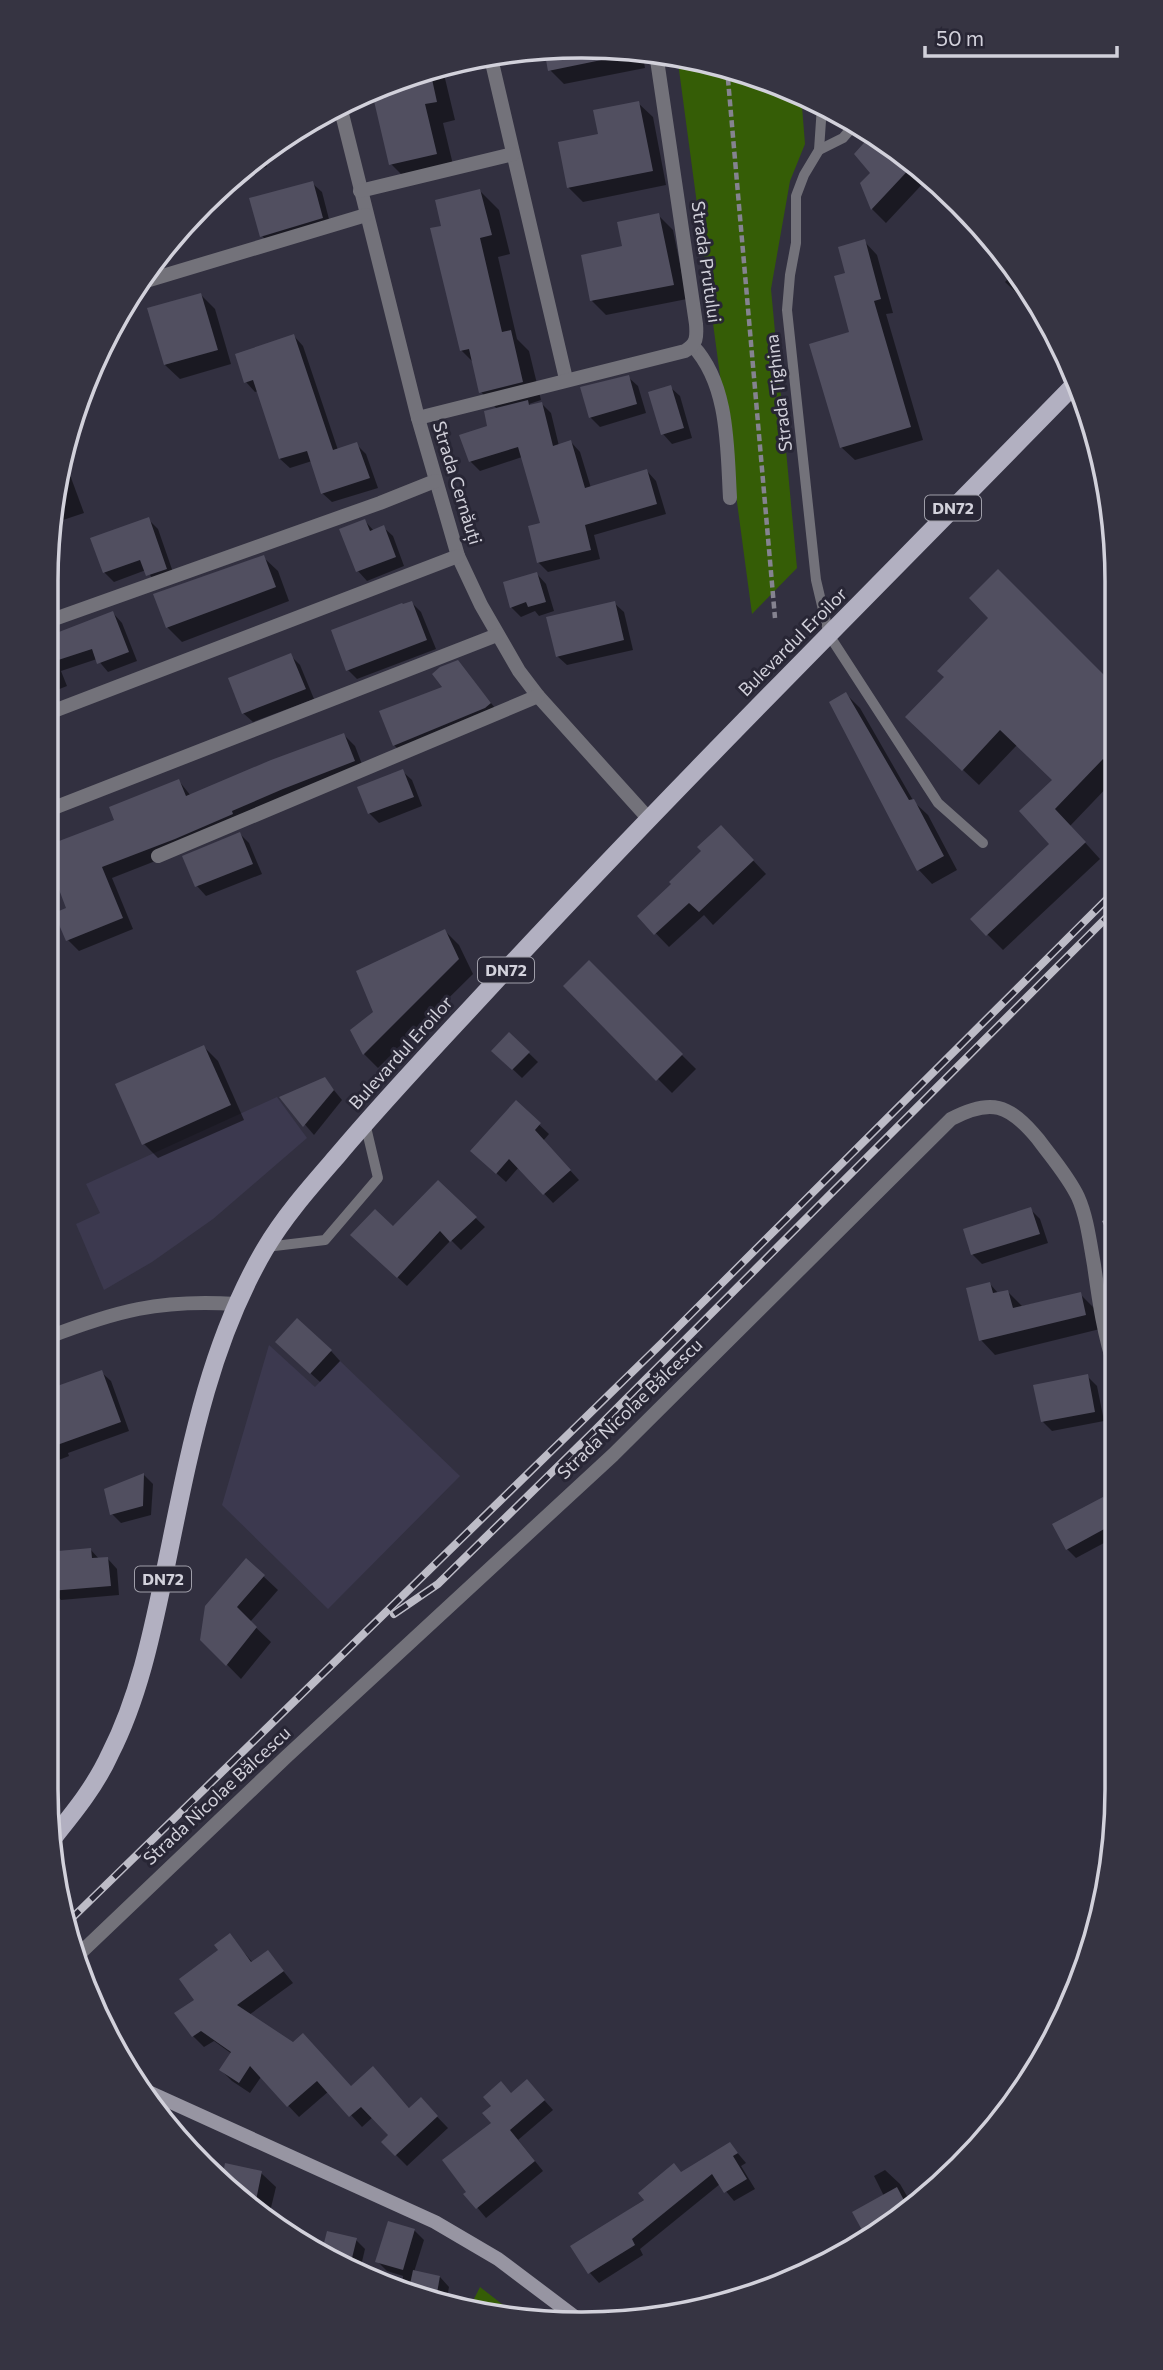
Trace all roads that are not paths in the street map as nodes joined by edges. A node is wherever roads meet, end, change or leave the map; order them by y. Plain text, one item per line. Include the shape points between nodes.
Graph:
1 (658, 63) edge
2 (493, 66) edge
3 (342, 116) edge
4 (821, 116) edge
5 (849, 131) edge
6 (819, 150) junction
7 (513, 154) junction
8 (360, 191) junction
9 (366, 215) junction
10 (155, 278) edge
11 (693, 346) junction
12 (566, 379) junction
13 (1069, 391) edge
14 (418, 418) junction
15 (435, 481) junction
16 (730, 498) dead end
17 (458, 555) junction
18 (58, 618) edge
19 (497, 635) junction
20 (829, 635) junction
21 (538, 696) junction
22 (58, 709) edge
23 (58, 806) edge
24 (648, 817) junction
25 (983, 843) dead end
26 (158, 856) dead end
27 (365, 1123) junction
28 (266, 1247) junction
29 (236, 1304) junction
30 (1105, 1332) edge
31 (58, 1334) edge
32 (60, 1830) edge
33 (84, 1950) edge
34 (158, 2096) edge
35 (568, 2312) edge

1 - 11 street, Strada Prutului via 696,324
2 - 7 street
3 - 8 street, Strada Cernăuți
4 - 6 lane
5 - 6 lane
6 - 20 lane, Strada Tighina via 796,196 796,243 787,310 816,580
7 - 8 street
7 - 12 street
8 - 9 street, Strada Cernăuți
9 - 10 street
9 - 14 street, Strada Cernăuți
11 - 12 street, Strada Prutului
11 - 16 street via 715,379 722,407
12 - 14 street, Strada Prutului
13 - 20 main road, Bulevardul Eroilor / DN72
14 - 15 street, Strada Cernăuți
15 - 17 street, Strada Cernăuți
15 - 18 street
17 - 19 street, Strada Cernăuți
17 - 22 street
19 - 21 street, Strada Cernăuți
19 - 23 street
20 - 24 main road, Bulevardul Eroilor / DN72
20 - 25 lane, Strada Tighina via 938,803
21 - 24 street, Strada Cernăuți
21 - 26 street
24 - 27 main road, Bulevardul Eroilor / DN72
27 - 28 main road, Bulevardul Eroilor / DN72
27 - 28 lane via 378,1178 326,1240
28 - 29 main road, Bulevardul Eroilor / DN72
29 - 31 street via 169,1303 133,1308
29 - 32 main road, Bulevardul Eroilor / DN72 via 190,1451 143,1669 110,1755
30 - 33 street, Strada Nicolae Bălcescu via 1079,1198 1062,1169 1026,1125 1007,1112 989,1105 951,1119 613,1455
34 - 35 main road via 435,2222 498,2259

